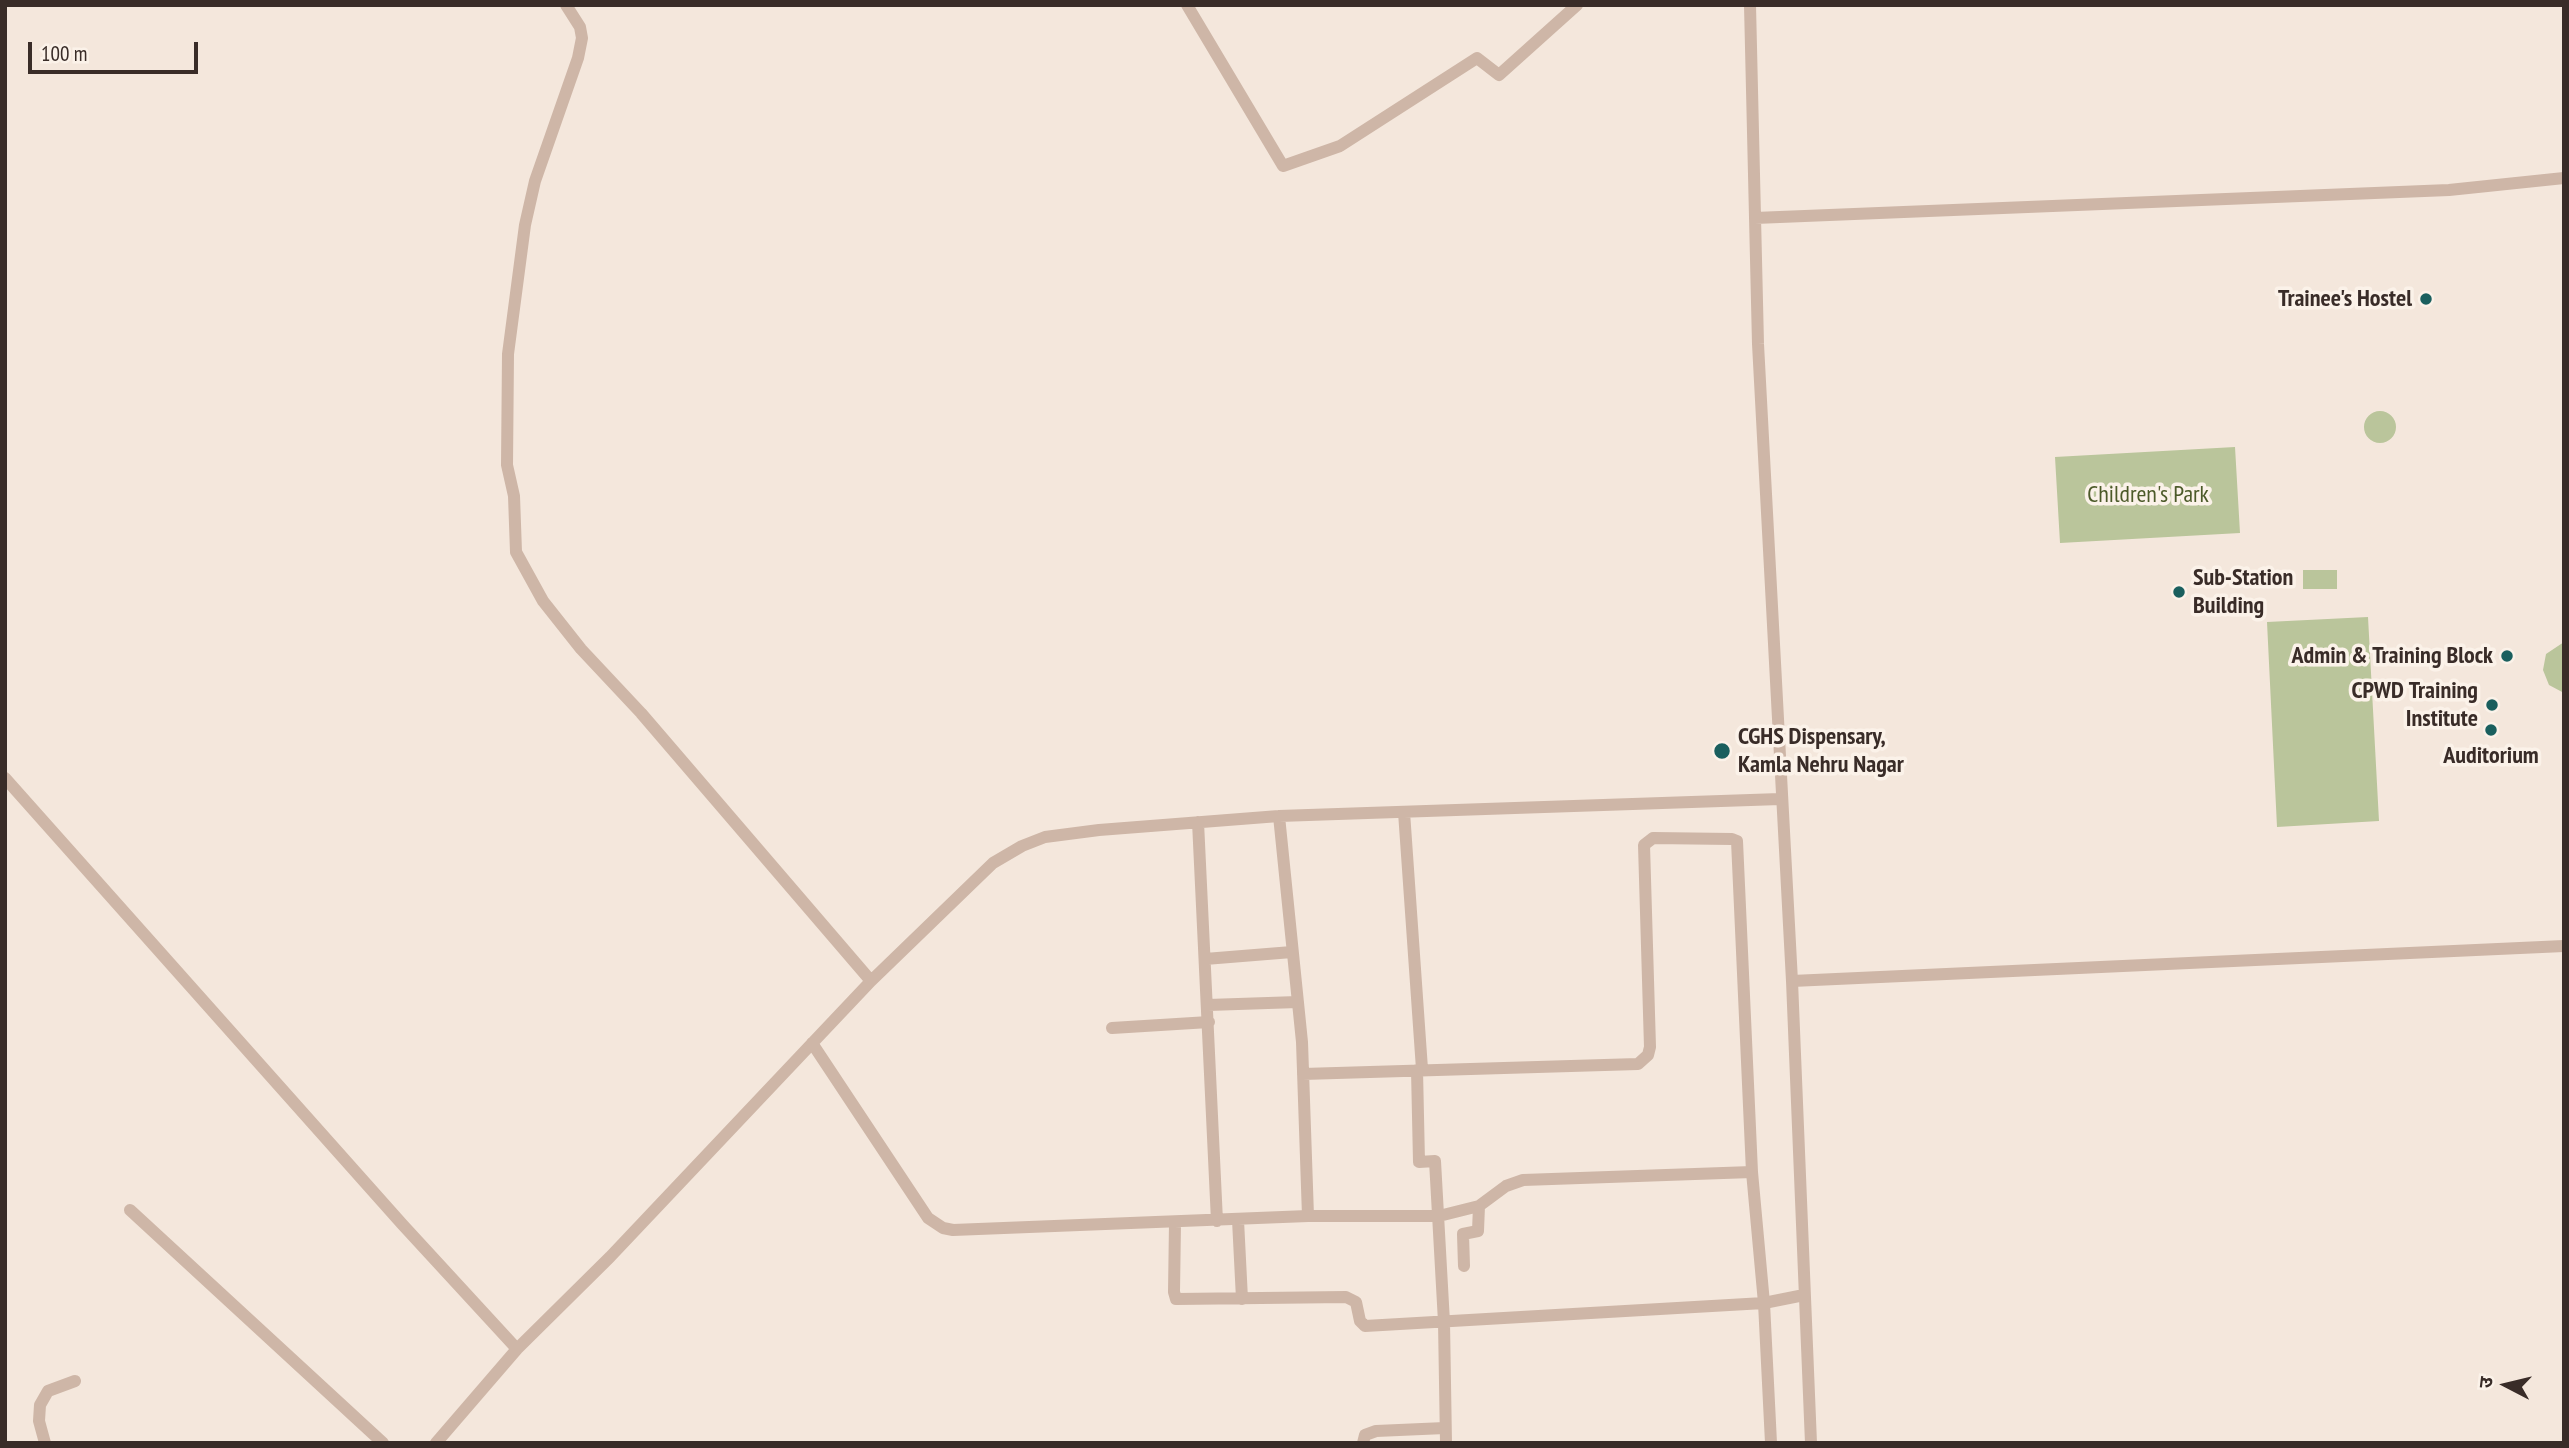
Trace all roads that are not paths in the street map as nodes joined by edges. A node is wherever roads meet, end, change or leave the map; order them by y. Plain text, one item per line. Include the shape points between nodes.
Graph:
1 (566, 5) edge
2 (1187, 5) edge
3 (1577, 5) edge
4 (1750, 5) edge
5 (2564, 178) edge
6 (1755, 218) junction
7 (5, 778) edge
8 (1780, 799) junction
9 (1404, 812) junction
10 (1279, 816) junction
11 (1198, 822) junction
12 (2564, 946) edge
13 (1292, 952) junction
14 (1205, 959) junction
15 (871, 981) junction
16 (1792, 981) junction
17 (1298, 1002) junction
18 (1208, 1005) junction
19 (1209, 1022) junction
20 (1112, 1028) dead end
21 (812, 1043) junction
22 (1420, 1069) junction
23 (1303, 1074) junction
24 (1752, 1172) junction
25 (1479, 1206) junction
26 (130, 1210) dead end
27 (1308, 1216) junction
28 (1439, 1216) junction
29 (1238, 1220) junction
30 (1217, 1221) junction
31 (1175, 1223) junction
32 (1464, 1266) dead end
33 (1804, 1295) junction
34 (1242, 1299) junction
35 (1764, 1304) junction
36 (1444, 1322) junction
37 (517, 1349) junction
38 (75, 1381) dead end
39 (1446, 1428) junction
40 (45, 1443) edge
41 (383, 1443) edge
42 (436, 1443) edge
43 (1363, 1443) edge
44 (1446, 1443) edge
45 (1771, 1443) edge
46 (1811, 1443) edge

1 - 15 street via 582,38 533,192 508,354 507,466 516,552 543,601 581,649
2 - 3 street via 1283,166 1340,146 1477,58 1499,75
4 - 6 street
5 - 6 street via 2449,190
6 - 8 street
7 - 37 street
8 - 9 street
8 - 16 street
9 - 10 street
9 - 22 street
10 - 11 street
10 - 13 street
11 - 14 street
11 - 15 street via 1045,837 1022,846 985,870
12 - 16 street
13 - 14 street
13 - 17 street
14 - 18 street
15 - 21 street
16 - 33 street
17 - 18 street
17 - 23 street
18 - 19 street
19 - 20 street
19 - 30 street
21 - 31 street via 928,1218 943,1228
21 - 37 street
22 - 23 street
22 - 24 street via 1638,1064 1644,1060 1650,1047 1644,845 1653,838 1732,839 1737,841 1739,853
22 - 28 street via 1419,1163 1436,1161
23 - 27 street
24 - 25 street via 1523,1180
24 - 35 street
25 - 28 street
25 - 32 street via 1478,1231 1463,1234
26 - 41 street
27 - 28 street
27 - 29 street
28 - 36 street
29 - 30 street
29 - 34 street
30 - 31 street
31 - 34 street via 1177,1299
33 - 35 street
33 - 46 street
34 - 36 street via 1346,1297 1356,1302 1365,1326
35 - 36 street
35 - 45 street
36 - 39 street
37 - 42 street
38 - 40 street via 48,1391 40,1405
39 - 43 street via 1376,1431 1365,1435
39 - 44 street

